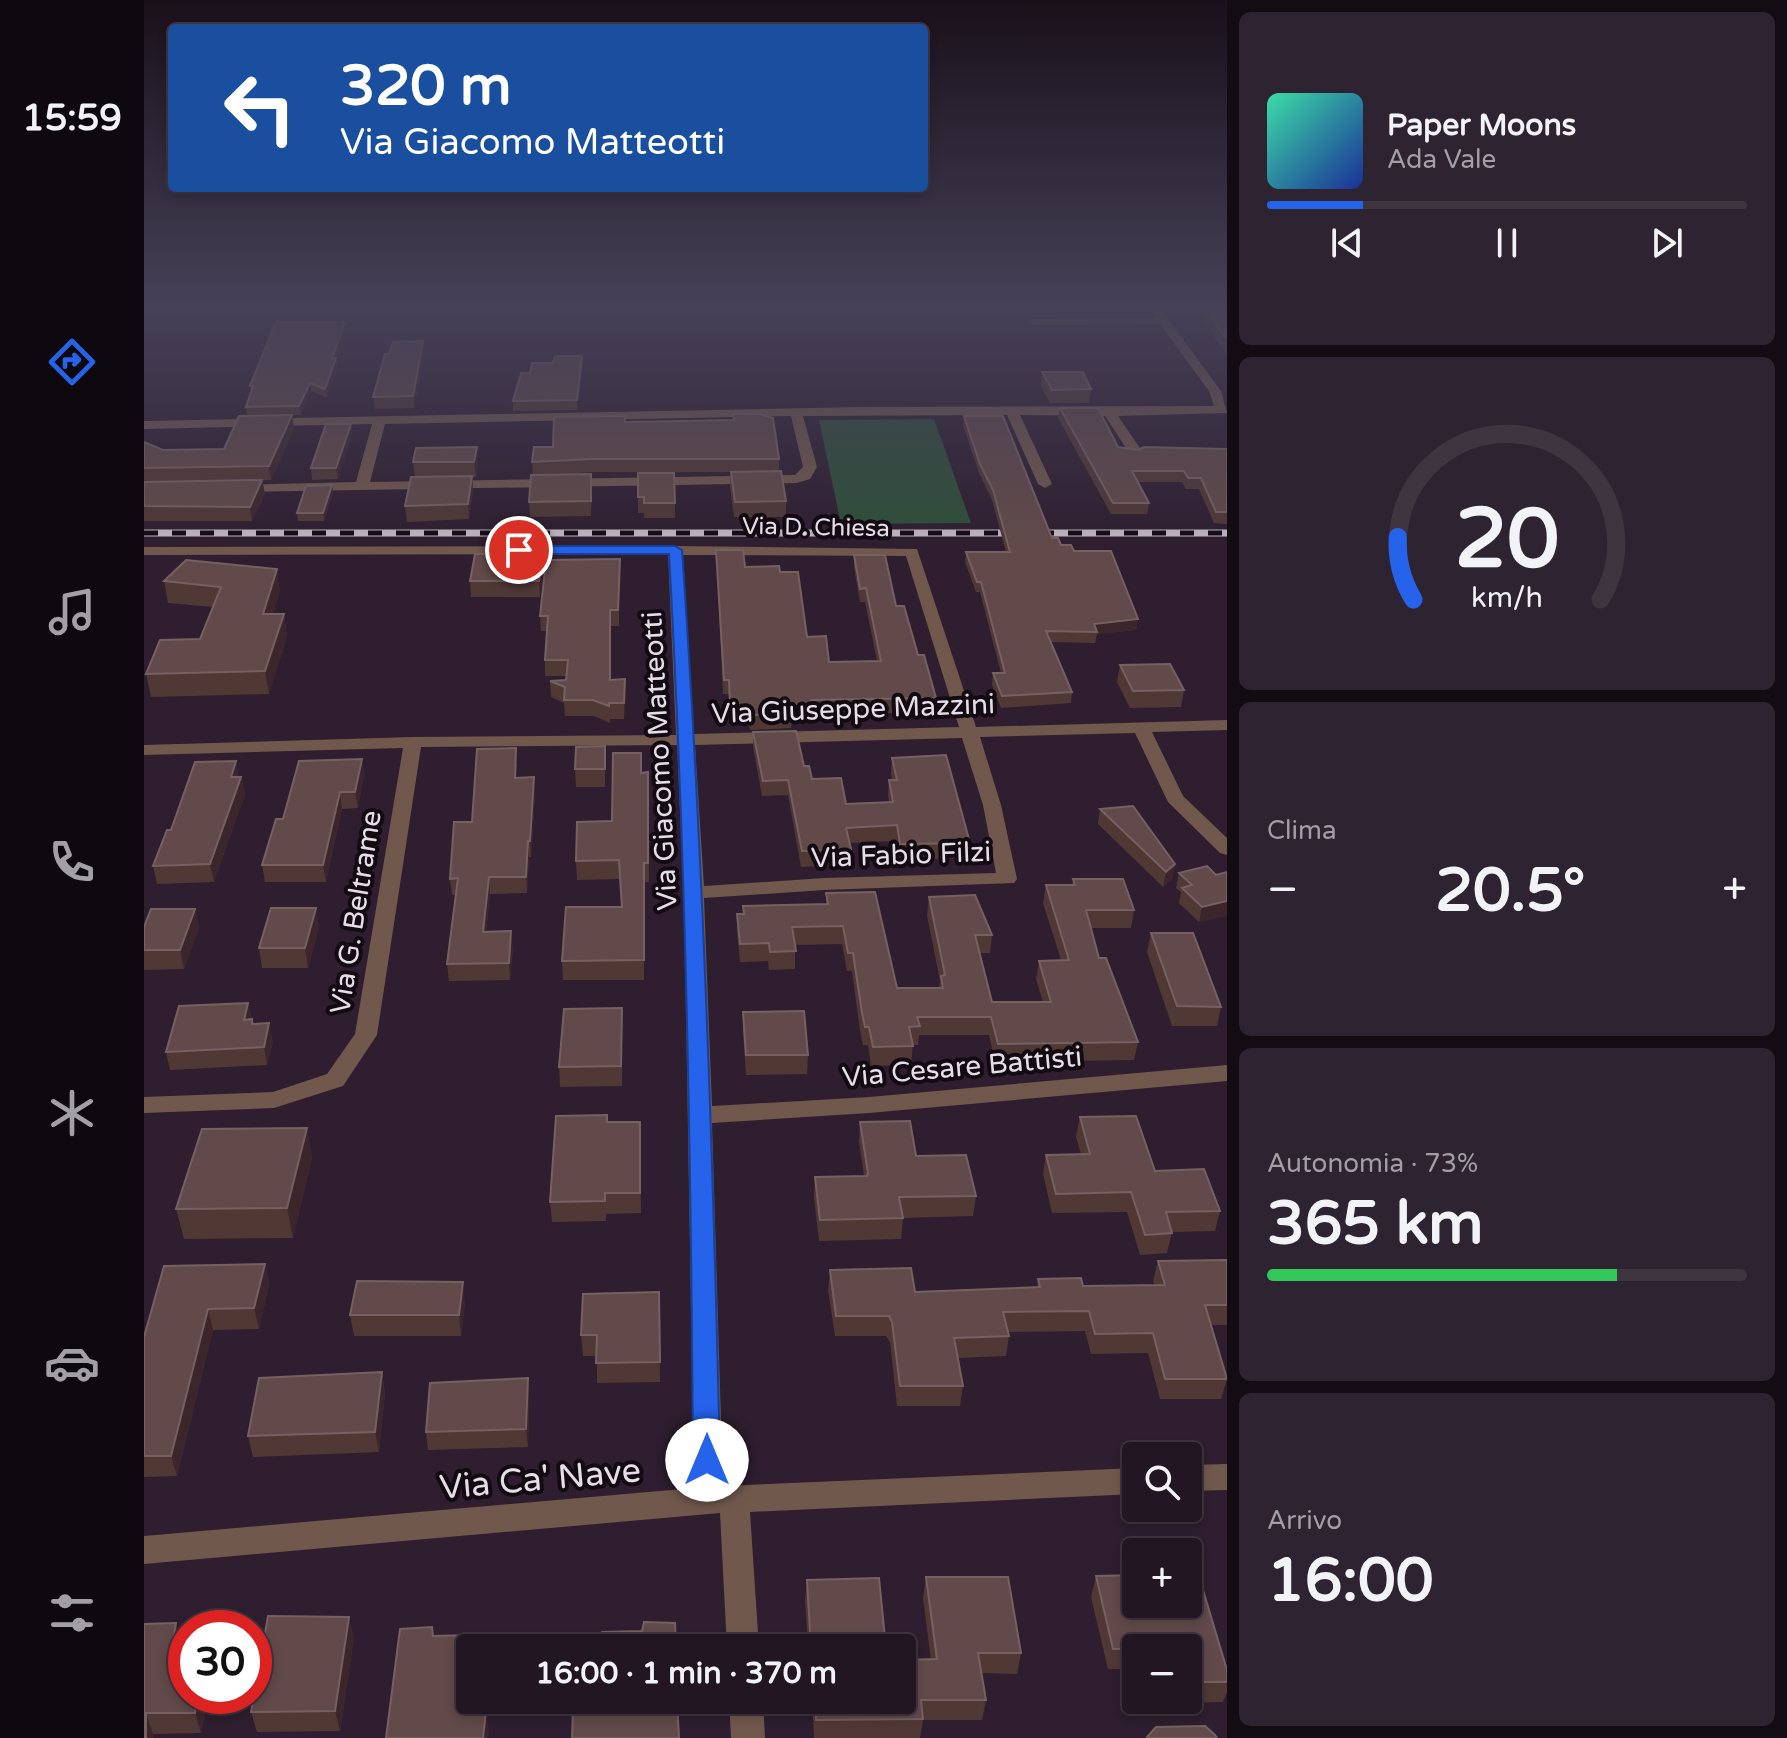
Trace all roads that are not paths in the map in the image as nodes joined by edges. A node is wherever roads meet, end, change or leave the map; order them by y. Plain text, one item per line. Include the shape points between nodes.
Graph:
1 (1211, 385) edge
2 (1224, 409) edge
3 (796, 412) junction
4 (1012, 412) junction
5 (1109, 412) junction
6 (380, 420) junction
7 (144, 425) edge
8 (1137, 454) edge
9 (1045, 484) dead end
10 (362, 486) junction
11 (222, 488) edge
12 (675, 550) junction
13 (144, 551) edge
14 (1227, 725) edge
15 (1141, 727) junction
16 (968, 733) junction
17 (687, 740) junction
18 (413, 742) junction
19 (144, 750) edge
20 (1227, 849) edge
21 (694, 893) junction
22 (1227, 1073) edge
23 (144, 1105) edge
24 (702, 1115) junction
25 (1227, 1477) edge
26 (1202, 1478) edge
27 (1122, 1482) edge
28 (722, 1500) junction
29 (144, 1550) edge
30 (741, 1634) edge
31 (747, 1714) edge
32 (748, 1738) edge

1 - 2 street
2 - 5 street
3 - 4 street
3 - 6 street
3 - 10 street via 810,467 797,479
4 - 5 street
4 - 9 street
5 - 8 street
6 - 7 street
6 - 10 street
10 - 11 street
12 - 13 street
12 - 16 street, Via D. Chiesa via 912,552
12 - 17 street, Via Giacomo Matteotti
14 - 15 street, Via Giuseppe Mazzini
15 - 16 street, Via Giuseppe Mazzini
15 - 20 street via 1175,798
16 - 17 street, Via Giuseppe Mazzini
16 - 21 street, Via Fabio Filzi via 992,805 1007,879
17 - 18 street, Via Giuseppe Mazzini
17 - 21 street, Via Giacomo Matteotti
18 - 19 street, Via Giuseppe Mazzini
18 - 23 street, Via G. Beltrame via 366,1035 335,1080 274,1100
21 - 24 street, Via Giacomo Matteotti
22 - 24 street, Via Cesare Battisti
24 - 28 street, Via Giacomo Matteotti via 706,1476
25 - 26 street
27 - 28 street, Via Ca' Nave
28 - 29 street, Via Ca' Nave
28 - 30 street, Via Giacomo Matteotti
31 - 32 street

